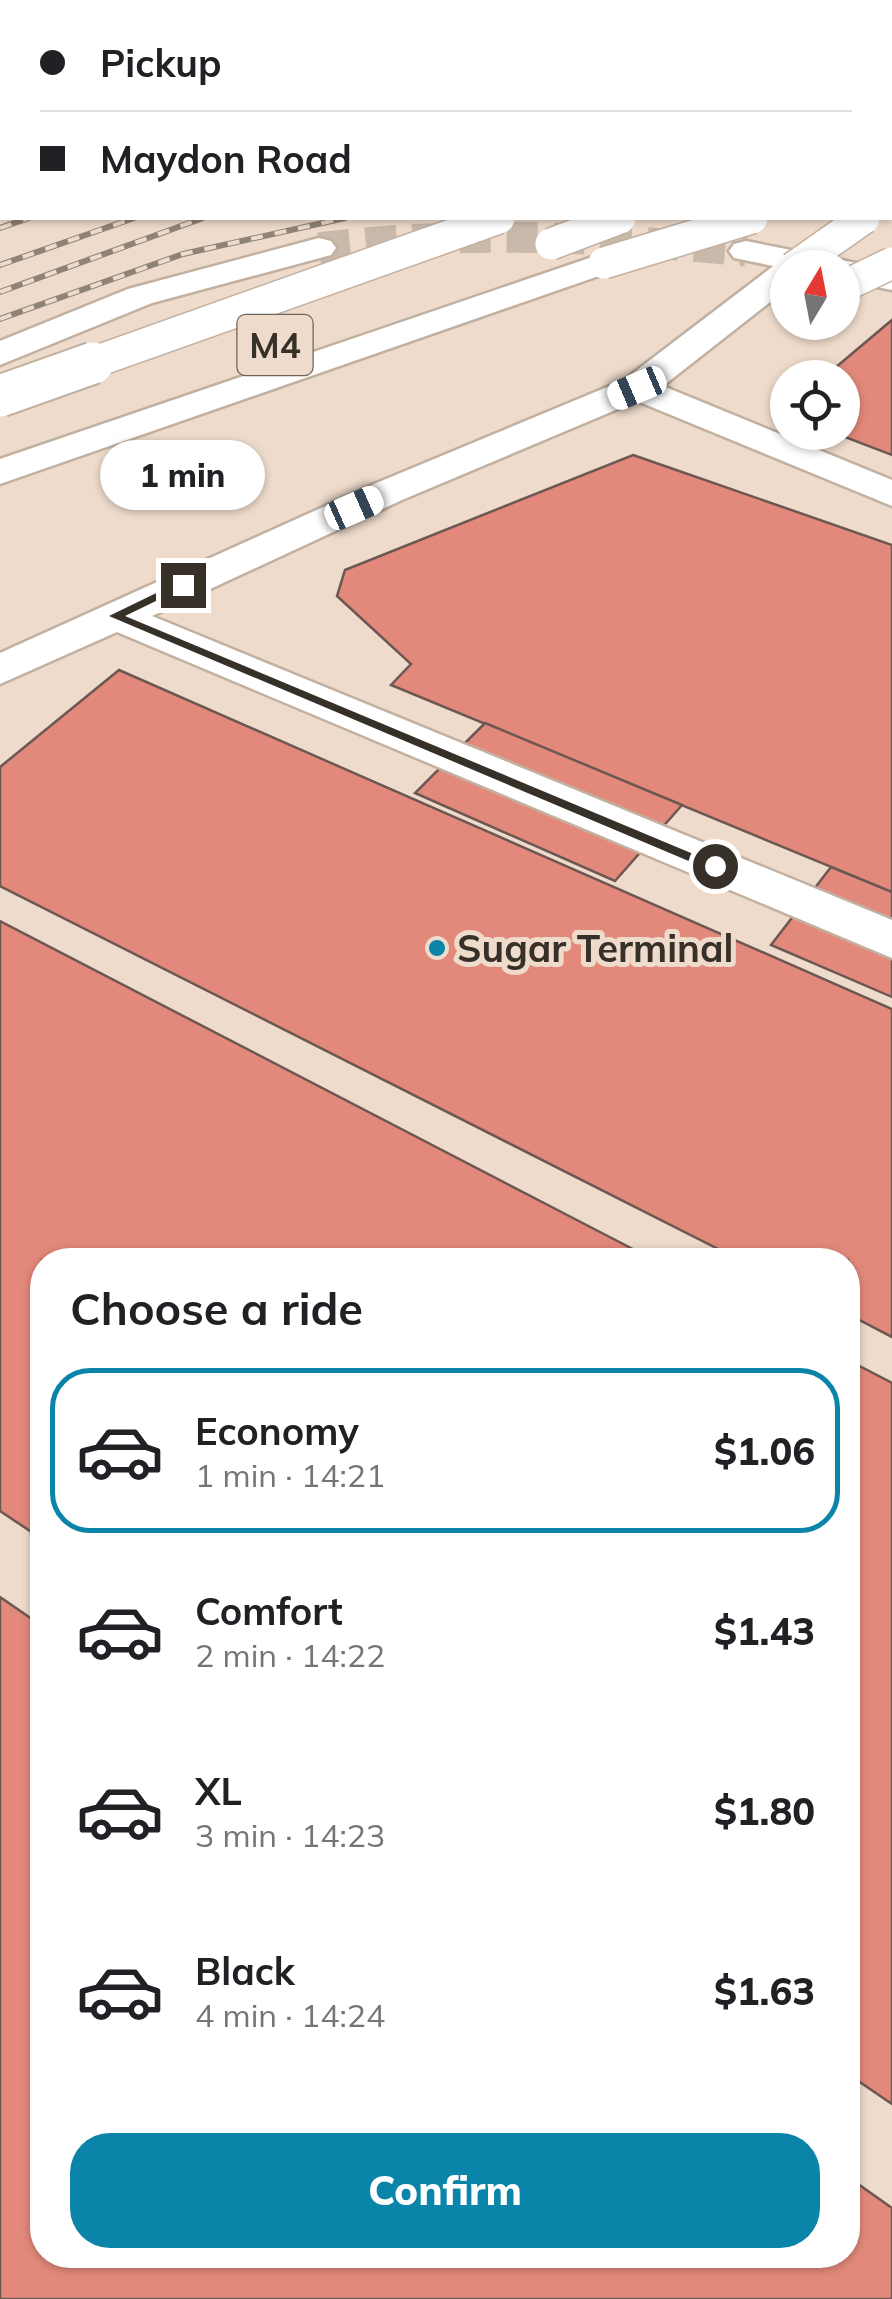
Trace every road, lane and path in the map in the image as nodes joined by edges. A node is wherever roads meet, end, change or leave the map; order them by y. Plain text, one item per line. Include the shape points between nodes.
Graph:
1 (306, 0) edge
2 (327, 0) edge
3 (493, 220) edge
4 (615, 220) edge
5 (746, 220) edge
6 (862, 220) edge
7 (320, 248) tunnel mouth
8 (825, 250) edge
9 (746, 251) tunnel mouth
10 (892, 264) edge
11 (860, 278) edge
12 (892, 280) edge
13 (770, 294) edge
14 (0, 354) edge
15 (637, 388) junction
16 (0, 396) edge
17 (0, 446) edge
18 (0, 472) edge
19 (892, 494) edge
20 (115, 616) junction
21 (0, 670) edge
22 (892, 940) edge

1 - 2 main road
3 - 16 main road, M4, bridge
4 - 17 main road, M4, bridge
5 - 18 main road, bridge
6 - 8 main road, bridge
7 - 14 main road via 140,296
9 - 12 main road
10 - 11 main road, bridge
13 - 15 main road
15 - 19 main road
15 - 20 main road
20 - 21 main road
20 - 22 main road

